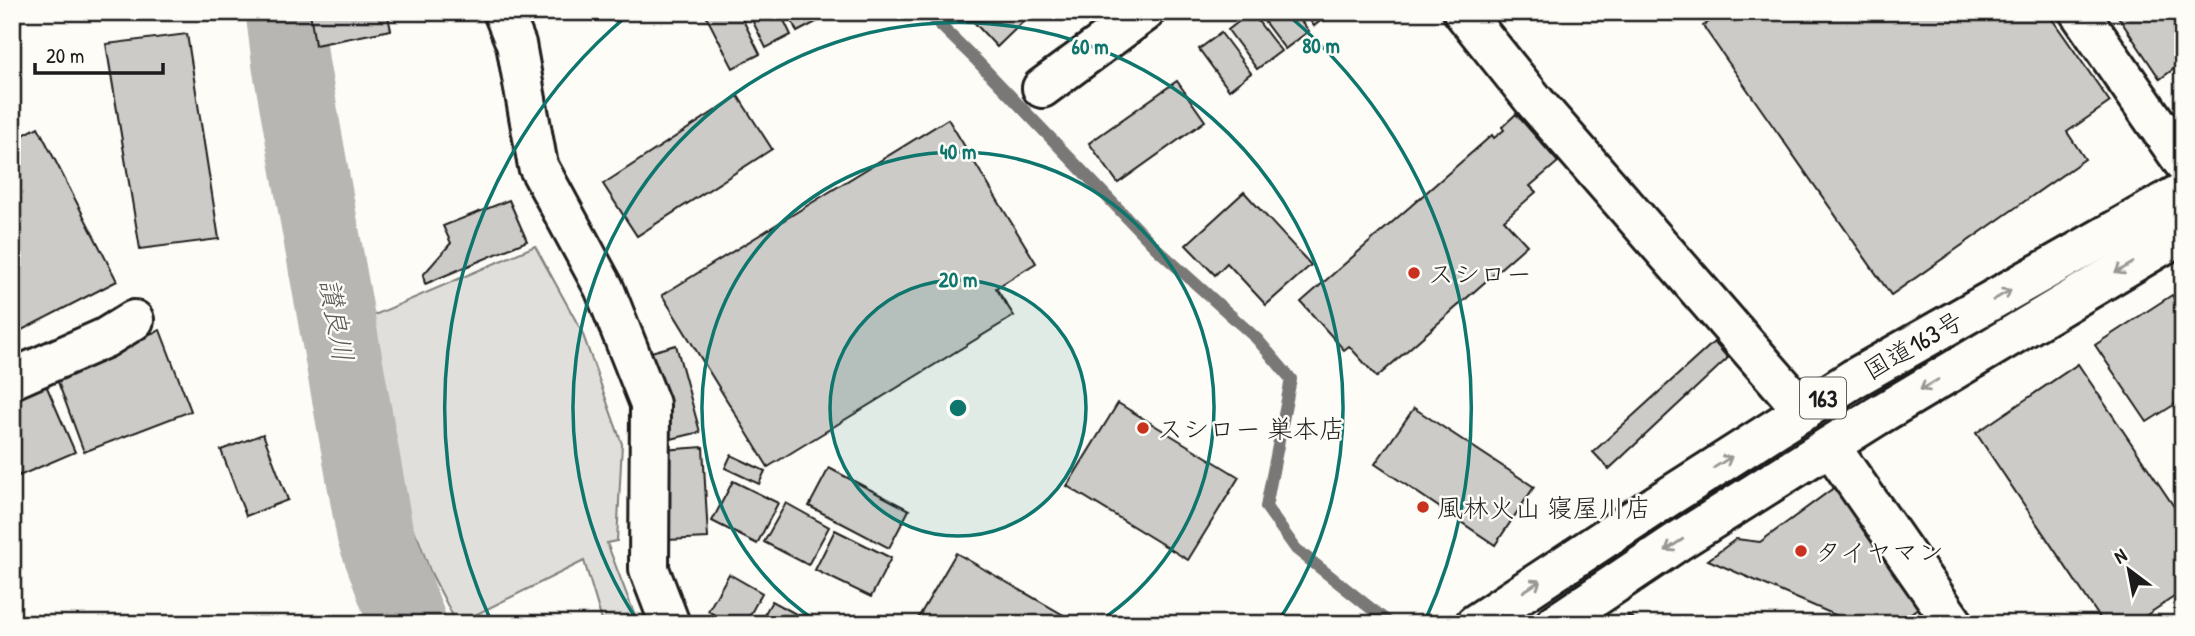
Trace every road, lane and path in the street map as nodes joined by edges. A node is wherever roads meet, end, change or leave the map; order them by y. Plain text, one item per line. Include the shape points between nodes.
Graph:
1 (503, 12) edge
2 (1145, 12) edge
3 (1463, 12) edge
4 (2078, 12) edge
5 (1042, 88) dead end
6 (2183, 162) edge
7 (2183, 192) edge
8 (2183, 233) edge
9 (134, 320) dead end
10 (12, 379) edge
11 (1804, 411) junction
12 (1830, 446) junction
13 (670, 624) edge
14 (1475, 624) edge
15 (1555, 624) edge
16 (1954, 624) edge

1 - 13 main road via 516,44 538,166 604,288 650,404 649,569
2 - 5 main road
3 - 11 main road via 1536,103
4 - 6 main road
11 -> 7 main road, 国道163号 / 163
8 -> 12 main road, 国道163号 / 163
9 - 10 main road via 105,338
14 -> 11 main road, 国道163号 / 163
12 -> 15 main road, 国道163号 / 163
12 - 16 main road

